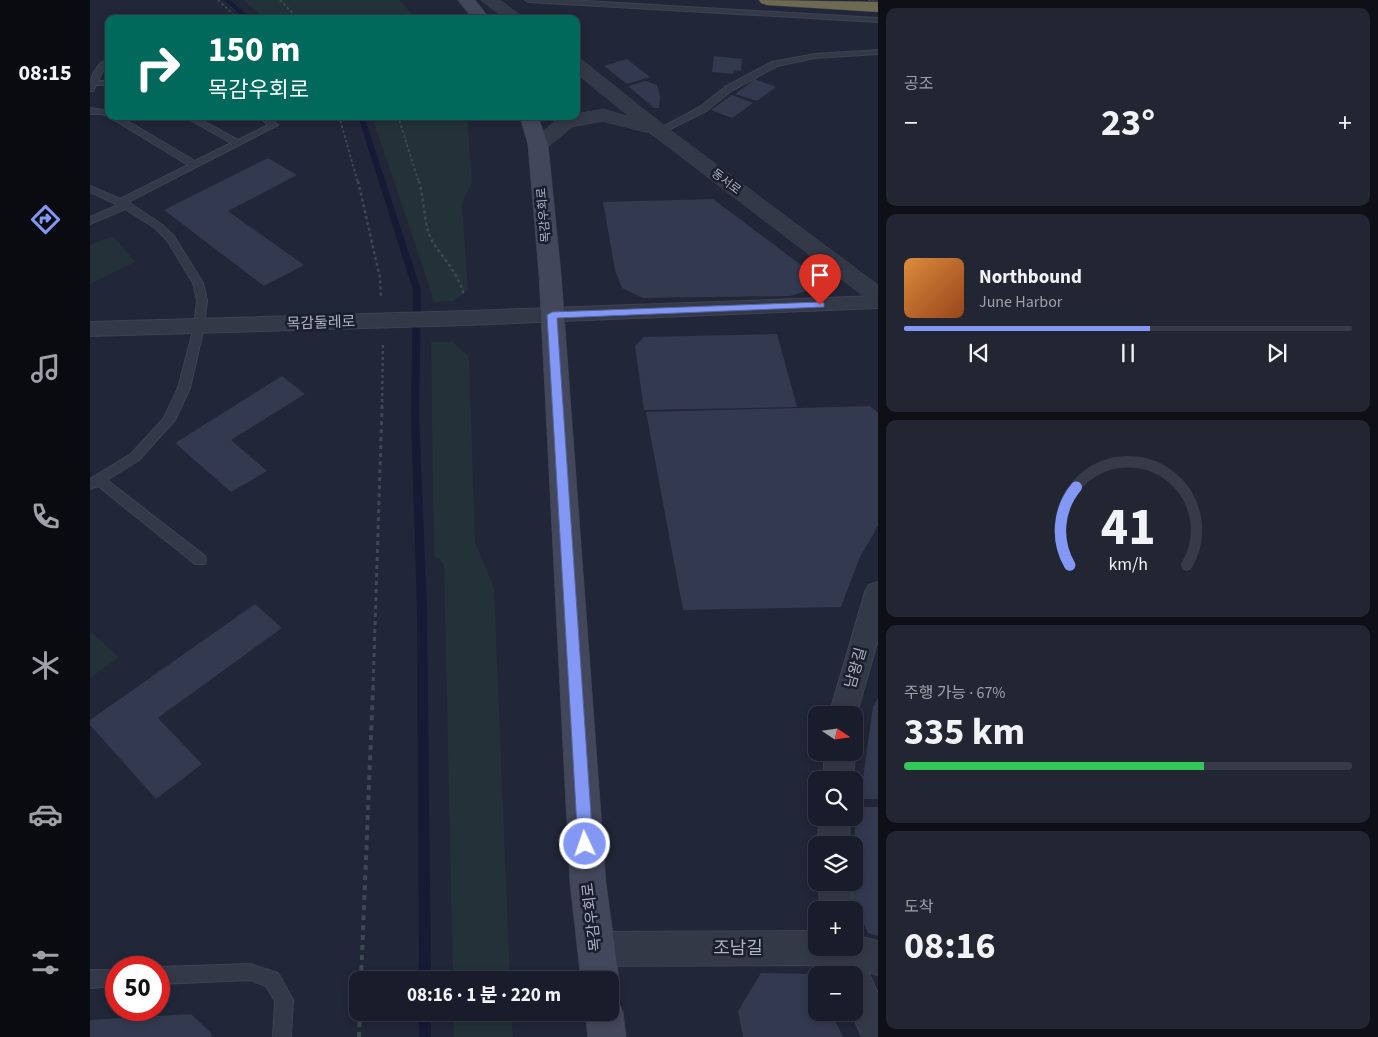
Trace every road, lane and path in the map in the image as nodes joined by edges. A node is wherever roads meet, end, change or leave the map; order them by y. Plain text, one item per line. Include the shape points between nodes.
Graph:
1 (218, 0) edge
2 (280, 0) edge
3 (466, 0) edge
4 (489, 0) edge
5 (529, 0) edge
6 (766, 0) edge
7 (873, 0) edge
8 (878, 5) edge
9 (234, 15) edge
10 (294, 15) edge
11 (479, 15) edge
12 (511, 15) edge
13 (878, 20) edge
14 (878, 52) edge
15 (105, 62) edge
16 (580, 67) edge
17 (105, 84) edge
18 (91, 86) edge
19 (90, 111) edge
20 (105, 112) edge
21 (580, 119) edge
22 (119, 120) edge
23 (194, 120) edge
24 (267, 120) edge
25 (340, 120) edge
26 (399, 120) edge
27 (530, 120) edge
28 (577, 120) edge
29 (659, 131) junction
30 (237, 143) junction
31 (538, 145) junction
32 (194, 164) junction
33 (90, 189) edge
34 (124, 203) junction
35 (90, 221) edge
36 (878, 296) edge
37 (878, 302) edge
38 (552, 315) junction
39 (467, 318) junction
40 (383, 321) junction
41 (199, 327) junction
42 (90, 329) edge
43 (94, 483) edge
44 (200, 560) dead end
45 (878, 592) edge
46 (846, 706) edge
47 (808, 950) edge
48 (863, 954) edge
49 (878, 958) edge
50 (598, 964) edge
51 (361, 971) edge
52 (170, 976) edge
53 (105, 978) edge
54 (90, 979) edge
55 (863, 1000) edge
56 (360, 1021) edge
57 (605, 1021) edge
58 (878, 1032) edge
59 (282, 1037) edge
60 (359, 1037) edge
61 (606, 1037) edge

1 - 9 path
2 - 10 path
3 - 11 main road
4 - 12 street
5 - 13 lane
6 - 8 highway
7 - 8 lane
14 - 29 lane via 815,56 775,64 728,88 703,108
15 - 18 lane
16 - 29 street, 동서로
17 - 18 lane
19 - 20 lane
21 - 29 street via 603,115
22 - 32 lane
23 - 30 lane
24 - 30 lane via 274,125
25 - 40 path via 380,278
26 - 39 path via 421,189 430,237 462,286
27 - 31 main road, 목감우회로
28 - 31 street via 566,122
29 - 36 street, 동서로
30 - 32 lane
31 - 38 main road, 목감우회로
32 - 34 lane
33 - 34 lane
34 - 35 lane
34 - 41 lane via 171,238 192,270 202,300
37 - 38 street
38 - 39 street, 목감둘레로
38 - 50 main road, 목감우회로 via 588,883
39 - 40 street, 목감둘레로
40 - 41 street, 목감둘레로
40 - 51 path via 383,439
41 - 42 street, 목감둘레로
41 - 43 lane via 184,388 169,420 135,457
43 - 44 lane
45 - 46 street, 남왕길
47 - 50 street, 조남길
48 - 49 street, 조남길
52 - 59 lane via 250,972 272,979 284,1000
53 - 54 lane
55 - 58 street
56 - 60 path
57 - 61 main road

